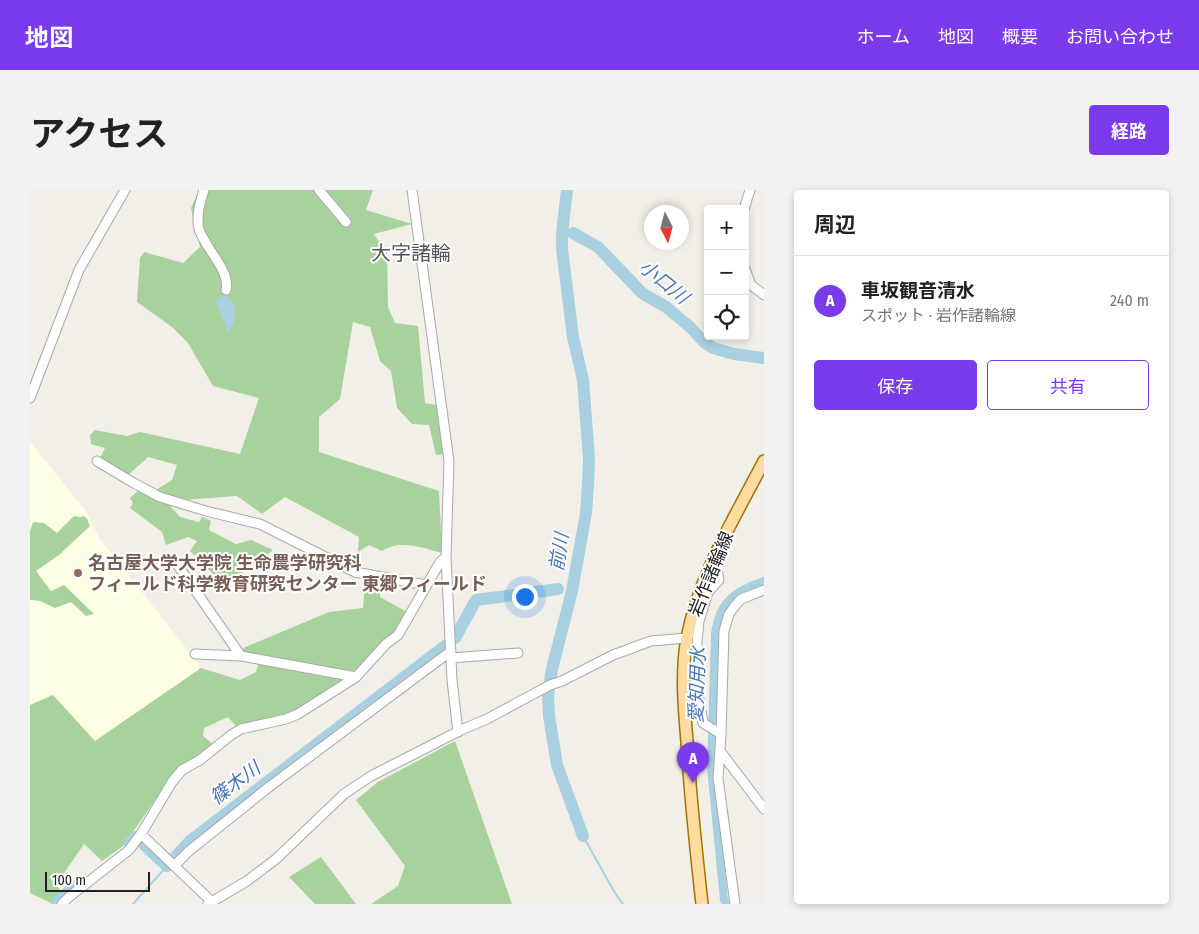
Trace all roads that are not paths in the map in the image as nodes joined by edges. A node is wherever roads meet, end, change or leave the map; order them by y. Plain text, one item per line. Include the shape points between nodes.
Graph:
1 (125, 190) edge
2 (204, 190) edge
3 (319, 190) edge
4 (412, 190) edge
5 (750, 190) edge
6 (745, 205) edge
7 (346, 222) dead end
8 (749, 280) edge
9 (226, 290) dead end
10 (764, 295) edge
11 (30, 398) edge
12 (97, 461) dead end
13 (764, 461) edge
14 (446, 557) junction
15 (174, 560) dead end
16 (711, 567) junction
17 (426, 585) junction
18 (764, 590) edge
19 (687, 638) junction
20 (518, 653) dead end
21 (195, 654) dead end
22 (451, 654) junction
23 (241, 656) junction
24 (356, 678) junction
25 (458, 732) junction
26 (722, 734) junction
27 (720, 751) junction
28 (764, 808) edge
29 (141, 834) junction
30 (174, 866) junction
31 (210, 903) edge
32 (62, 904) edge
33 (702, 904) edge
34 (735, 904) edge

1 - 11 street via 79,270
2 - 9 street via 198,211 200,231 223,273
3 - 7 street
4 - 14 street via 449,461
5 - 6 street
8 - 10 street
12 - 17 street via 160,497 260,524 355,572
13 - 16 main road, 岩作諸輪線
14 - 17 street
14 - 22 street
15 - 23 street
16 - 19 main road, 岩作諸輪線 via 702,584
16 - 26 street via 719,580 708,592 699,621 697,688 703,723
17 - 24 street via 398,635
18 - 26 street via 742,599 726,622
19 - 25 street via 658,640 612,655
19 - 33 main road, 岩作諸輪線 via 684,657 685,721
20 - 22 street
21 - 23 street
22 - 25 street
22 - 30 street via 246,805 189,850
23 - 24 street
24 - 29 street via 298,714 241,729 182,770
25 - 31 street via 371,776 344,794 276,860
26 - 27 street
27 - 28 street
27 - 34 street via 718,778
29 - 30 street
29 - 32 street via 129,850
30 - 31 street

